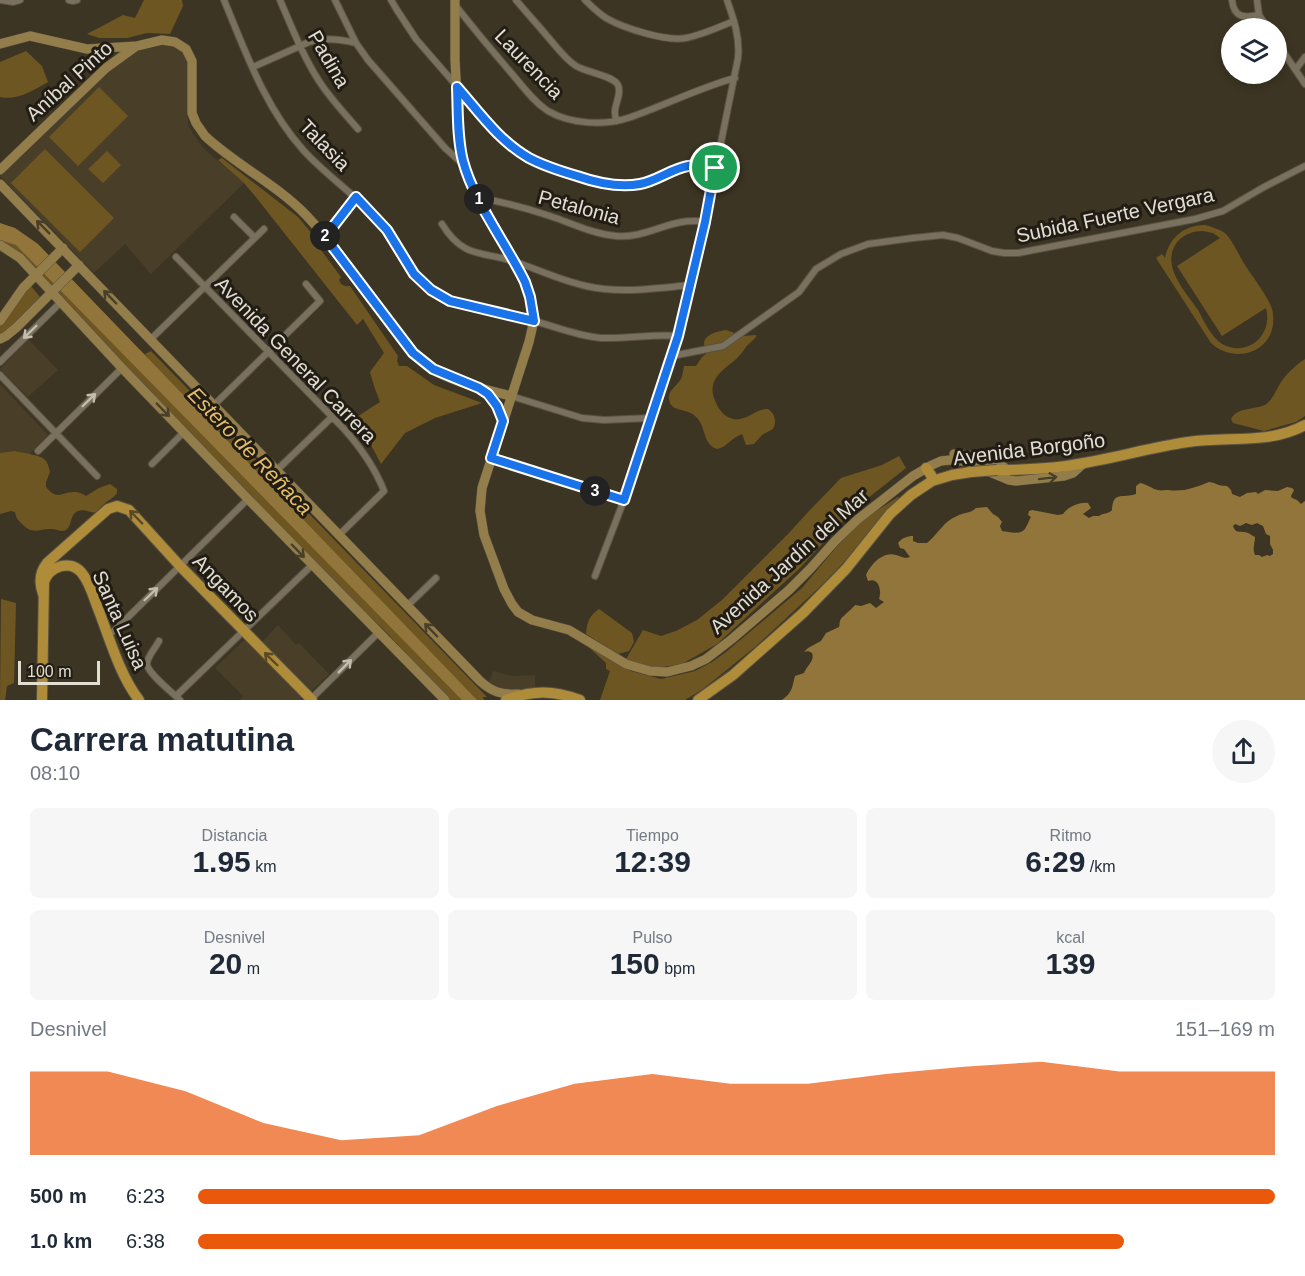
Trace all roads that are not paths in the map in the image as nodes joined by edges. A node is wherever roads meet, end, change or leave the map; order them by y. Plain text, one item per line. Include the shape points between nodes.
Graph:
1 (0, 0) edge
2 (20, 0) edge
3 (69, 0) edge
4 (77, 0) edge
5 (224, 0) edge
6 (280, 0) edge
7 (335, 0) edge
8 (392, 0) edge
9 (516, 0) edge
10 (585, 0) edge
11 (727, 0) edge
12 (1232, 0) edge
13 (1257, 0) edge
14 (453, 1) edge
15 (1259, 15) junction
16 (1261, 18) edge
17 (734, 21) junction
18 (356, 43) junction
19 (0, 44) edge
20 (137, 46) junction
21 (300, 46) junction
22 (1287, 56) edge
23 (1305, 57) edge
24 (253, 68) junction
25 (1296, 69) junction
26 (735, 78) junction
27 (1305, 84) edge
28 (457, 87) junction
29 (617, 121) junction
30 (358, 129) dead end
31 (464, 166) junction
32 (1305, 166) edge
33 (715, 168) junction
34 (0, 170) edge
35 (0, 184) edge
36 (356, 197) junction
37 (478, 198) junction
38 (234, 217) dead end
39 (705, 222) junction
40 (442, 224) dead end
41 (264, 229) dead end
42 (325, 237) junction
43 (255, 238) junction
44 (0, 245) edge
45 (63, 248) junction
46 (176, 257) dead end
47 (513, 261) junction
48 (79, 265) junction
49 (37, 273) junction
50 (306, 284) dead end
51 (691, 285) junction
52 (205, 287) junction
53 (53, 290) junction
54 (61, 302) junction
55 (0, 321) edge
56 (534, 321) junction
57 (678, 336) junction
58 (0, 339) edge
59 (151, 339) junction
60 (268, 352) junction
61 (672, 356) junction
62 (0, 362) edge
63 (122, 368) junction
64 (0, 375) edge
65 (479, 388) junction
66 (512, 396) junction
67 (214, 405) junction
68 (332, 417) junction
69 (651, 418) junction
70 (503, 421) junction
71 (1305, 425) edge
72 (56, 432) junction
73 (184, 432) junction
74 (38, 451) dead end
75 (491, 458) junction
76 (152, 464) dead end
77 (1083, 464) junction
78 (926, 468) junction
79 (277, 470) junction
80 (1015, 470) junction
81 (97, 476) dead end
82 (913, 476) junction
83 (932, 482) junction
84 (248, 499) junction
85 (624, 500) junction
86 (339, 535) junction
87 (50, 560) junction
88 (312, 565) junction
89 (60, 566) junction
90 (180, 566) junction
91 (595, 576) dead end
92 (436, 578) dead end
93 (43, 594) junction
94 (407, 606) junction
95 (243, 631) junction
96 (379, 632) junction
97 (108, 634) junction
98 (159, 641) dead end
99 (523, 693) junction
100 (178, 698) edge
101 (42, 700) edge
102 (139, 700) edge
103 (311, 700) edge
104 (445, 700) edge
105 (506, 700) edge
106 (580, 700) edge
107 (698, 700) edge

1 - 2 street
3 - 4 street
5 - 24 street, Talasia
6 - 21 street, Padina
7 - 18 street
8 - 28 street via 416,39
9 - 29 street via 568,60 616,82
10 - 17 street via 609,21 670,39 690,38
11 - 17 street
12 - 15 street via 1241,16
13 - 15 street
14 - 28 street, Avenida Jardín del Mar
14 - 29 street, Laurencia via 481,39 543,107 557,116 578,121
15 - 16 street
17 - 26 street via 739,45
18 - 21 street via 325,38
18 - 31 street
19 - 20 street via 30,36 87,49
20 - 34 street, Aníbal Pinto via 106,68
20 - 42 street via 166,40 186,49 193,65 192,113 201,132 297,207
21 - 24 street
21 - 30 street, Padina via 320,82
22 - 25 street
23 - 25 street
24 - 36 street, Talasia via 269,102 296,141
25 - 27 street
26 - 29 street, Laurencia
26 - 33 street
28 - 31 street, Avenida Jardín del Mar
28 - 33 street via 498,134 523,154 592,181 633,185 659,179 686,166
31 - 37 street, Avenida Jardín del Mar
32 - 61 street, Subida Fuerte Vergara via 1214,214 1018,253 1004,254 943,235 868,244 816,269 799,292 723,346
33 - 39 street
45 -> 35 street
36 - 42 street
36 - 56 street, Talasia via 387,230 414,274 431,290 450,301
37 - 39 street, Petalonia via 616,236 636,235 685,220
37 - 47 street, Avenida Jardín del Mar
38 - 43 street
39 - 51 street
40 - 47 street via 454,240 469,250
41 - 43 street
42 - 65 street via 413,353 433,369
43 - 52 street
44 - 49 street
45 - 48 street
45 - 49 street
46 - 52 street, Avenida General Carrera
47 - 51 street via 562,280 598,288 638,290
47 - 56 street, Avenida Jardín del Mar via 528,290
48 - 53 street
59 -> 48 street
49 - 53 street
49 - 55 street
50 - 60 street via 320,301
51 - 57 street
52 - 59 street
52 - 60 street, Avenida General Carrera
53 - 54 street
53 - 58 street
54 -> 62 street
54 - 63 street
56 - 57 street, Talasia via 601,338
56 - 66 street, Avenida Jardín del Mar
57 - 61 street
59 - 67 street
60 - 67 street
60 - 68 street, Avenida General Carrera
61 - 69 street
72 -> 63 street
63 -> 73 street
64 - 72 street
65 - 66 street
65 - 70 street via 492,399
66 - 69 street via 582,418
66 - 70 street, Avenida Jardín del Mar
67 - 79 street
68 - 79 street
68 - 86 street, Avenida General Carrera via 365,455 384,491
69 - 85 street
70 - 75 street, Avenida Jardín del Mar
71 - 77 main road, Avenida Borgoño via 1273,437 1161,446
72 - 74 street
72 - 81 street
73 - 76 street
73 - 84 street
75 - 82 street, Avenida Jardín del Mar via 481,496 481,522 504,590 515,608 532,620 575,633 626,664 658,672 691,666 713,654 796,584 849,526
75 - 85 street
78 -> 77 street, Avenida Jardín del Mar via 942,461 959,460 1016,481 1068,475
77 - 80 main road, Avenida Borgoño
78 - 82 street, Avenida Jardín del Mar
78 - 83 main road
79 - 86 street
80 - 82 street, Avenida Jardín del Mar via 968,455 949,454 927,462
80 - 83 main road, Avenida Borgoño, bridge via 971,472
83 - 107 main road, Avenida Borgoño via 896,507 846,569 802,614 733,675
84 -> 88 street
84 - 90 street
85 - 91 street
86 - 94 street
87 - 89 main road
90 -> 87 main road, Angamos via 129,510 113,506
87 - 93 main road via 41,575
88 - 95 street
88 - 96 street
89 - 93 main road, Santa Luisa via 46,576
89 - 97 main road, Santa Luisa via 71,566 83,574
90 - 95 main road, Angamos
97 -> 90 street
92 - 94 street
93 - 101 main road
99 -> 94 street via 499,694 486,686
95 - 100 street
103 -> 95 main road, Angamos
103 -> 96 street
96 - 104 street
97 - 102 main road, Santa Luisa
98 - 100 street via 147,661 148,667
99 - 105 main road
99 - 106 main road via 556,693

